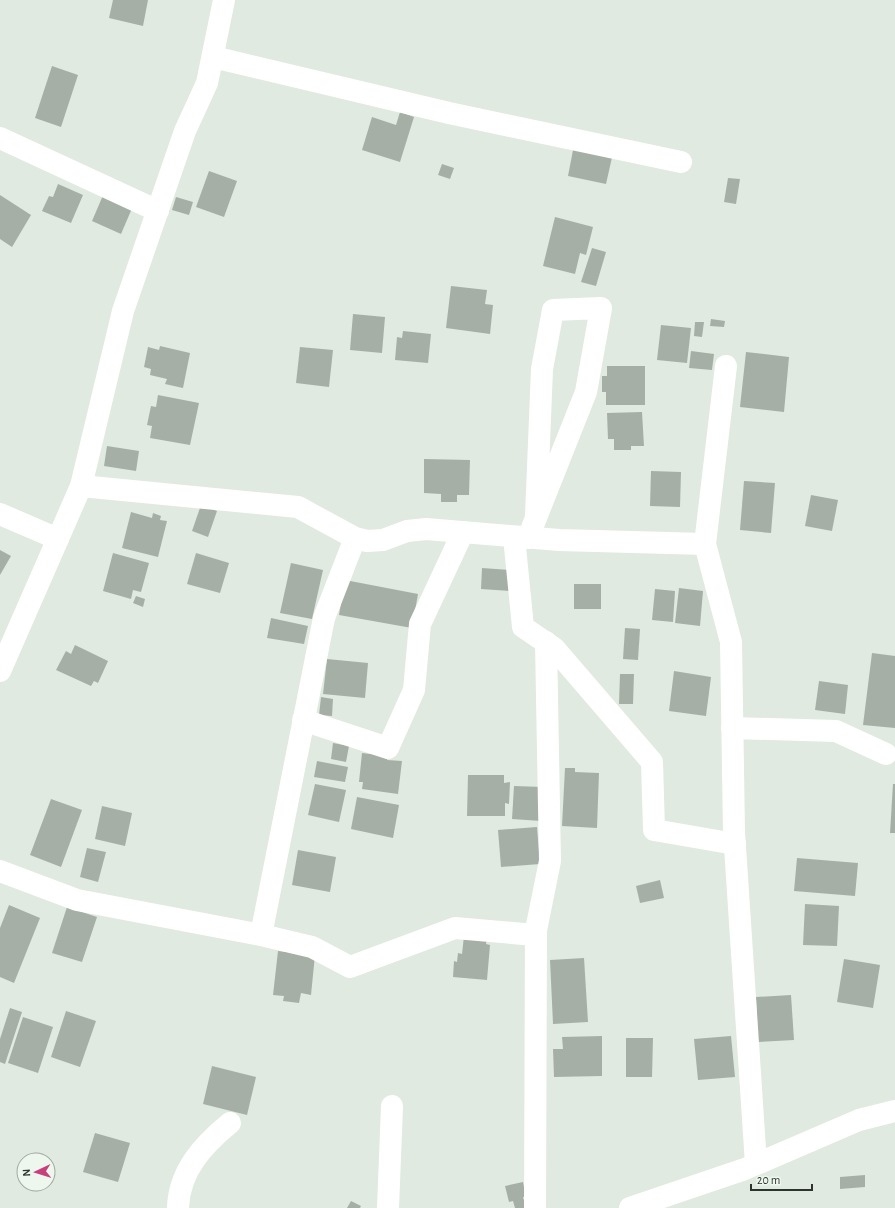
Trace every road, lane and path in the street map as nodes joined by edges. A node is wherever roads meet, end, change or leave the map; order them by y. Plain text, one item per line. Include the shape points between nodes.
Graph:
1 (224, 0) edge
2 (213, 57) junction
3 (0, 138) edge
4 (680, 162) dead end
5 (158, 211) junction
6 (726, 366) dead end
7 (81, 486) junction
8 (0, 514) edge
9 (536, 516) junction
10 (463, 532) junction
11 (355, 538) junction
12 (521, 538) junction
13 (58, 539) junction
14 (706, 544) junction
15 (546, 642) junction
16 (0, 671) edge
17 (304, 720) junction
18 (732, 728) junction
19 (886, 754) dead end
20 (735, 844) junction
21 (0, 871) edge
22 (536, 929) junction
23 (261, 935) junction
24 (392, 1106) dead end
25 (895, 1111) edge
26 (230, 1123) dead end
27 (756, 1164) junction
28 (178, 1208) edge
29 (388, 1208) edge
30 (535, 1208) edge
31 (630, 1208) edge

1 - 2 street
2 - 4 street via 449,113
2 - 5 street via 207,83 185,131
3 - 5 street
5 - 7 street via 123,311
6 - 14 street
7 - 11 street via 298,507
7 - 13 street
8 - 13 street
9 - 9 street via 586,392 600,308 553,310 542,369
9 - 12 street
10 - 11 street via 426,529 407,531 383,540 366,542
10 - 12 street
10 - 17 street via 420,624 414,690 388,748
11 - 17 street via 324,618
12 - 14 street
12 - 15 street via 523,627
13 - 16 street
14 - 18 street via 731,642
15 - 20 street via 554,648 652,762 654,830
15 - 22 street via 550,861
17 - 23 street
18 - 19 street via 836,731
18 - 20 street
20 - 27 street
21 - 23 street via 77,900
22 - 23 street via 535,935 455,928 350,967 312,947
22 - 30 street
24 - 29 street
25 - 27 street via 859,1120
26 - 28 street via 200,1150 190,1165 178,1199
27 - 31 street

